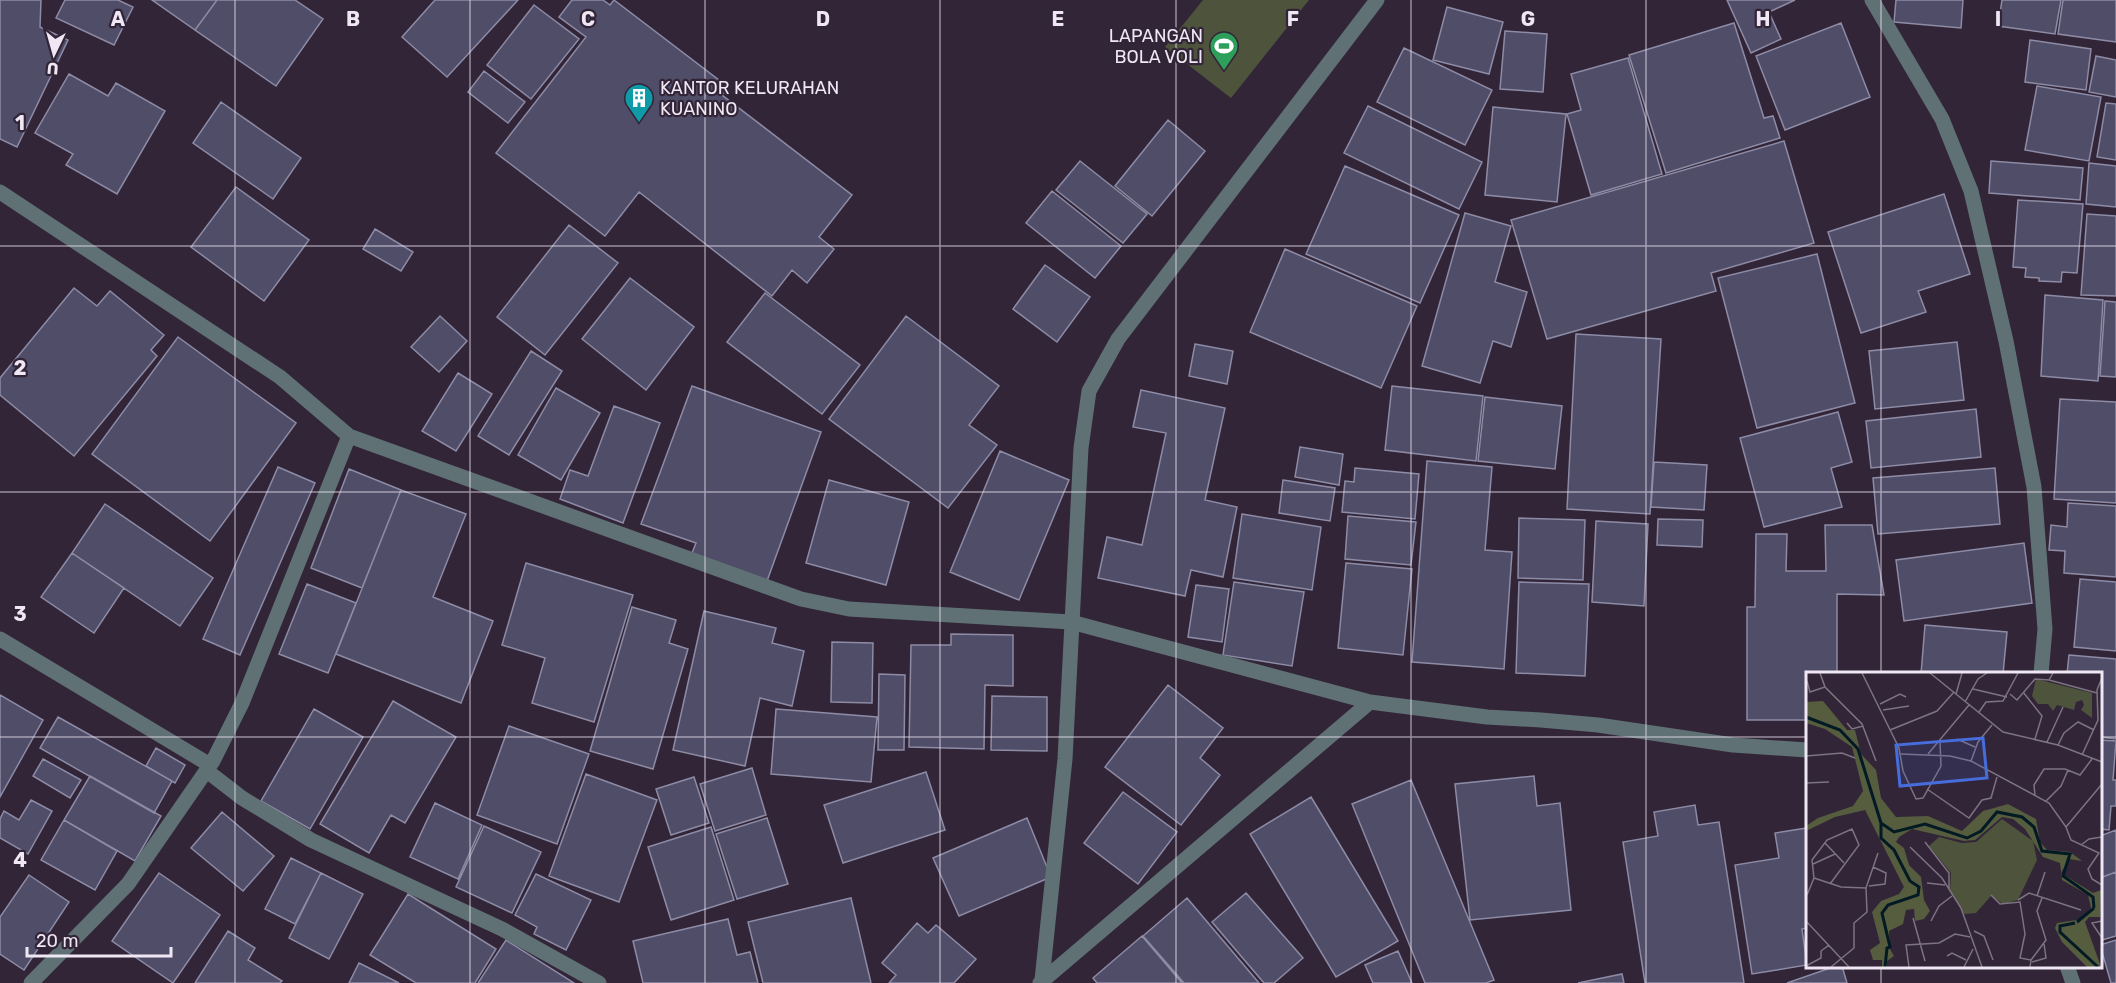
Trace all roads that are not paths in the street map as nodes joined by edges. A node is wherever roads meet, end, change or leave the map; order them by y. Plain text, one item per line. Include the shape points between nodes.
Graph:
1 (1377, 0) edge
2 (1872, 0) edge
3 (0, 192) edge
4 (349, 436) junction
5 (1071, 622) junction
6 (0, 639) edge
7 (2041, 672) edge
8 (1370, 702) junction
9 (1806, 750) edge
10 (208, 768) junction
11 (2068, 968) edge
12 (1041, 982) edge
13 (31, 983) edge
14 (599, 983) edge
15 (2073, 983) edge

1 - 5 street via 1118,339 1089,391 1081,448
2 - 7 street via 1942,119 1971,191 2006,341 2034,487 2045,629
3 - 4 street via 280,377
4 - 5 street via 801,599 849,609
4 - 10 street via 242,703
5 - 8 street
5 - 12 street via 1065,759
6 - 10 street
8 - 9 street via 1487,717 1598,725 1733,745
8 - 12 street
10 - 13 street via 128,884
10 - 14 street via 242,798 311,840 501,929
11 - 15 street

